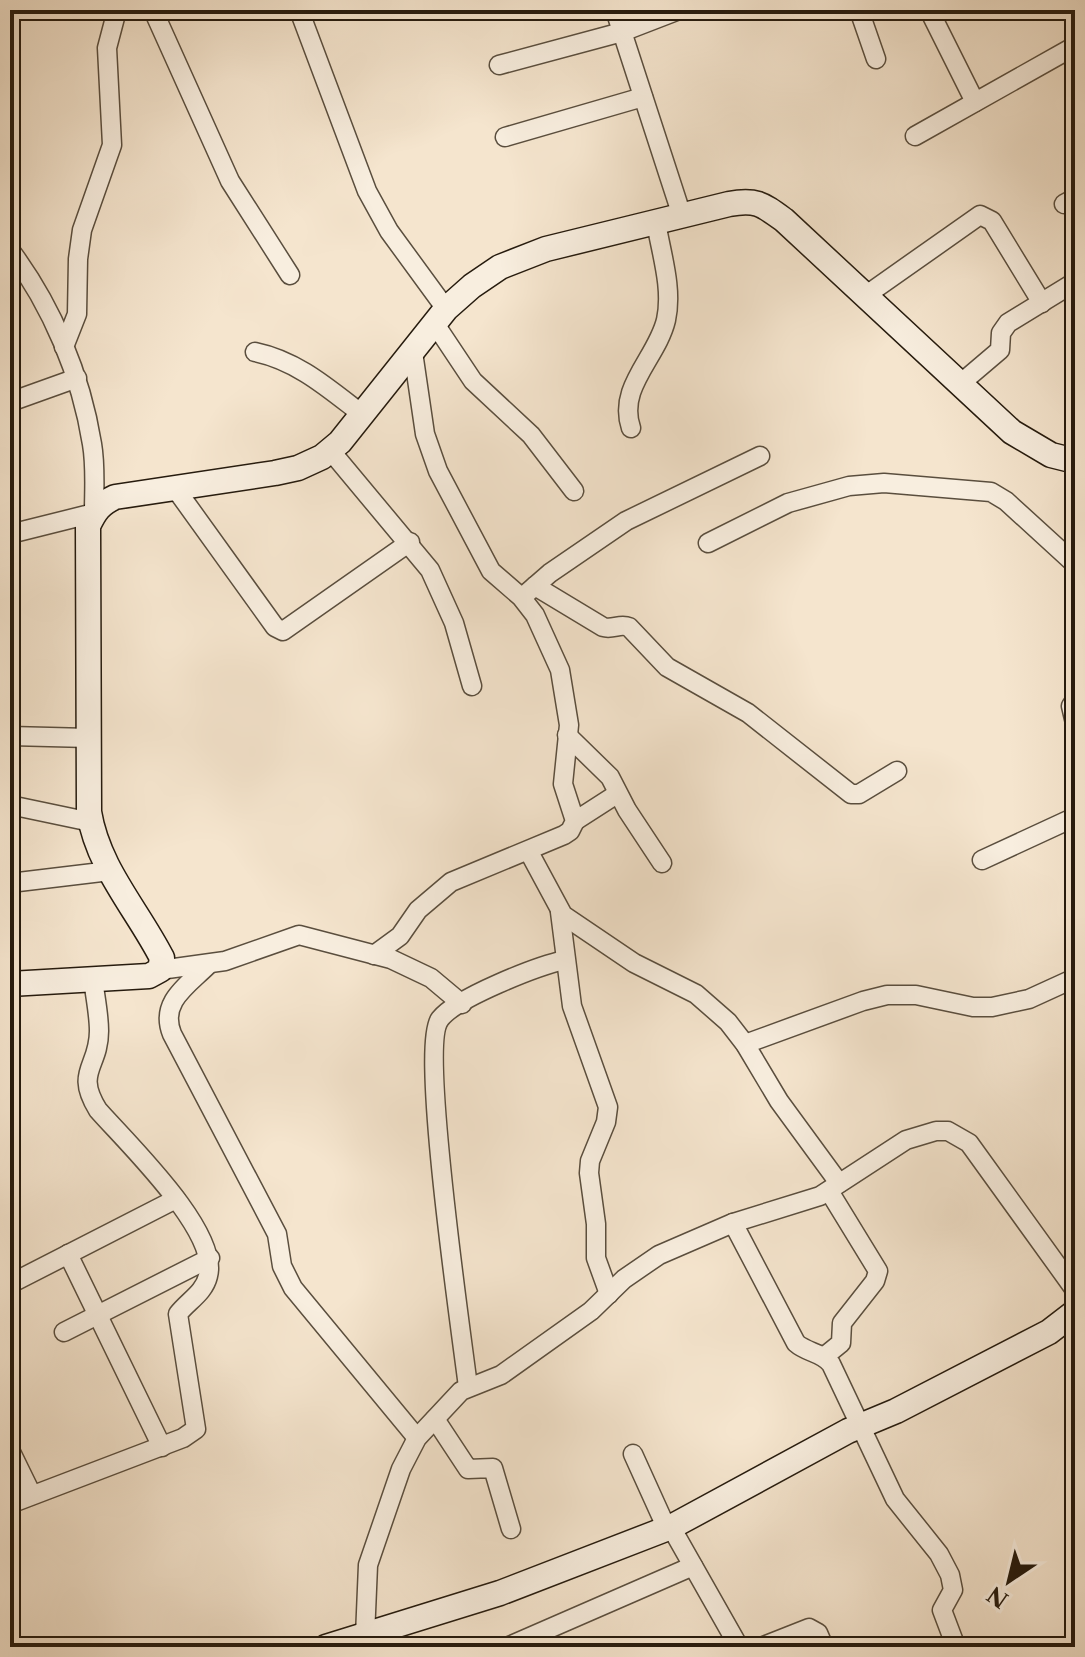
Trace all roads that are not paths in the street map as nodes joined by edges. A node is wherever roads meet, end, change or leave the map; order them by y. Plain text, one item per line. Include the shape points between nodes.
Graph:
1 (117, 10) edge
2 (153, 10) edge
3 (299, 10) edge
4 (615, 10) edge
5 (679, 10) edge
6 (859, 10) edge
7 (929, 10) edge
8 (622, 32) junction
9 (1075, 46) edge
10 (876, 59) dead end
11 (499, 65) dead end
12 (643, 97) junction
13 (975, 102) junction
14 (915, 136) dead end
15 (505, 137) dead end
16 (682, 216) junction
17 (656, 222) junction
18 (10, 250) edge
19 (290, 275) dead end
20 (1075, 282) edge
21 (865, 296) junction
22 (1042, 303) junction
23 (440, 317) junction
24 (64, 347) junction
25 (255, 352) dead end
26 (413, 352) junction
27 (77, 378) junction
28 (960, 384) junction
29 (10, 402) edge
30 (363, 415) junction
31 (631, 428) dead end
32 (330, 450) junction
33 (760, 456) dead end
34 (1075, 461) edge
35 (175, 488) junction
36 (574, 491) dead end
37 (94, 513) junction
38 (10, 534) edge
39 (410, 542) junction
40 (708, 543) dead end
41 (1075, 564) edge
42 (528, 592) junction
43 (472, 686) dead end
44 (1075, 700) edge
45 (1075, 723) edge
46 (567, 735) junction
47 (10, 736) edge
48 (89, 738) junction
49 (897, 771) dead end
50 (617, 794) junction
51 (10, 805) edge
52 (1075, 817) edge
53 (575, 821) junction
54 (91, 822) junction
55 (529, 852) junction
56 (982, 860) dead end
57 (662, 863) dead end
58 (110, 871) junction
59 (10, 883) edge
60 (560, 912) junction
61 (374, 955) junction
62 (565, 960) junction
63 (208, 965) junction
64 (160, 970) junction
65 (1075, 978) edge
66 (93, 979) junction
67 (10, 984) edge
68 (462, 1004) junction
69 (745, 1044) junction
70 (834, 1187) junction
71 (176, 1199) junction
72 (733, 1223) junction
73 (68, 1254) junction
74 (210, 1258) junction
75 (10, 1284) edge
76 (1075, 1290) edge
77 (609, 1294) junction
78 (98, 1315) junction
79 (1074, 1316) edge
80 (64, 1332) dead end
81 (825, 1356) junction
82 (468, 1387) junction
83 (435, 1419) junction
84 (862, 1425) junction
85 (417, 1438) junction
86 (162, 1447) junction
87 (10, 1450) edge
88 (633, 1454) dead end
89 (32, 1495) junction
90 (10, 1504) edge
91 (669, 1528) junction
92 (511, 1529) dead end
93 (693, 1566) junction
94 (348, 1643) edge
95 (507, 1647) edge
96 (739, 1647) edge
97 (761, 1647) edge
98 (824, 1647) edge
99 (956, 1647) edge

1 - 24 street via 107,48 112,145 82,230 77,314
2 - 19 street via 234,190
3 - 23 street via 367,191
4 - 8 street
5 - 8 street
6 - 10 street
7 - 13 street
8 - 11 street
8 - 12 street
9 - 13 street
12 - 15 street
12 - 16 street
13 - 14 street
16 - 17 street
16 - 21 street via 757,202 784,220
17 - 23 street via 546,249 500,267
17 - 31 street via 668,308 661,336 629,395 626,415
18 - 24 street
20 - 22 street
21 - 22 street via 980,215 992,221
21 - 28 street
22 - 28 street via 1004,327 1000,350
23 - 26 street
23 - 36 street via 473,381 531,435
24 - 27 street
25 - 30 street via 301,369
26 - 30 street
26 - 42 street via 425,434 438,471 491,571
27 - 29 street
27 - 37 street via 93,446
28 - 34 street via 1031,445
30 - 32 street
32 - 35 street via 298,468
32 - 39 street
33 - 42 street via 626,521
35 - 37 street via 115,497
35 - 39 street via 283,631
37 - 38 street
37 - 48 street via 88,526
39 - 43 street via 447,604
40 - 41 street via 788,503 849,486 884,483 991,492
42 - 46 street via 560,670
42 - 49 street via 603,627 629,627 667,667 748,713 851,794
44 - 45 street
46 - 50 street via 610,777
46 - 53 street via 563,784
47 - 48 street
48 - 54 street
50 - 53 street
50 - 57 street
51 - 54 street
52 - 56 street
53 - 55 street via 570,831
54 - 58 street
55 - 60 street
55 - 61 street via 451,882 418,910 400,936
58 - 59 street
58 - 64 street via 162,958
60 - 62 street
60 - 69 street via 634,963 696,994
61 - 63 street via 299,935
61 - 68 street via 431,978
62 - 68 street via 526,971
62 - 77 street via 572,1006 608,1107 589,1173 596,1258
63 - 64 street
63 - 85 street via 170,1006 167,1022 172,1034 277,1234 282,1266 293,1288
64 - 66 street via 149,976
65 - 69 street via 1029,999 992,1007 887,995
66 - 67 street
66 - 71 street via 99,1029 87,1090 98,1110
68 - 82 street via 435,1029 433,1066
69 - 70 street
70 - 72 street
70 - 76 street via 906,1140 936,1131 955,1133 969,1143
70 - 81 street via 878,1271 842,1323 841,1343
71 - 73 street
71 - 74 street
72 - 77 street via 659,1255
72 - 81 street via 796,1343
73 - 75 street
73 - 78 street
74 - 78 street
74 - 86 street via 206,1284 178,1314 196,1429
77 - 82 street via 501,1375
78 - 80 street
78 - 86 street
79 - 84 street
81 - 84 street
82 - 83 street
83 - 85 street
83 - 92 street via 468,1469 493,1468
84 - 91 street
84 - 99 street via 899,1506 950,1575 953,1590 942,1610
85 - 94 street via 371,1550 366,1587
86 - 89 street
87 - 89 street
88 - 91 street
89 - 90 street
91 - 93 street
91 - 94 street via 500,1593
93 - 95 street
93 - 96 street
97 - 98 street via 809,1628

